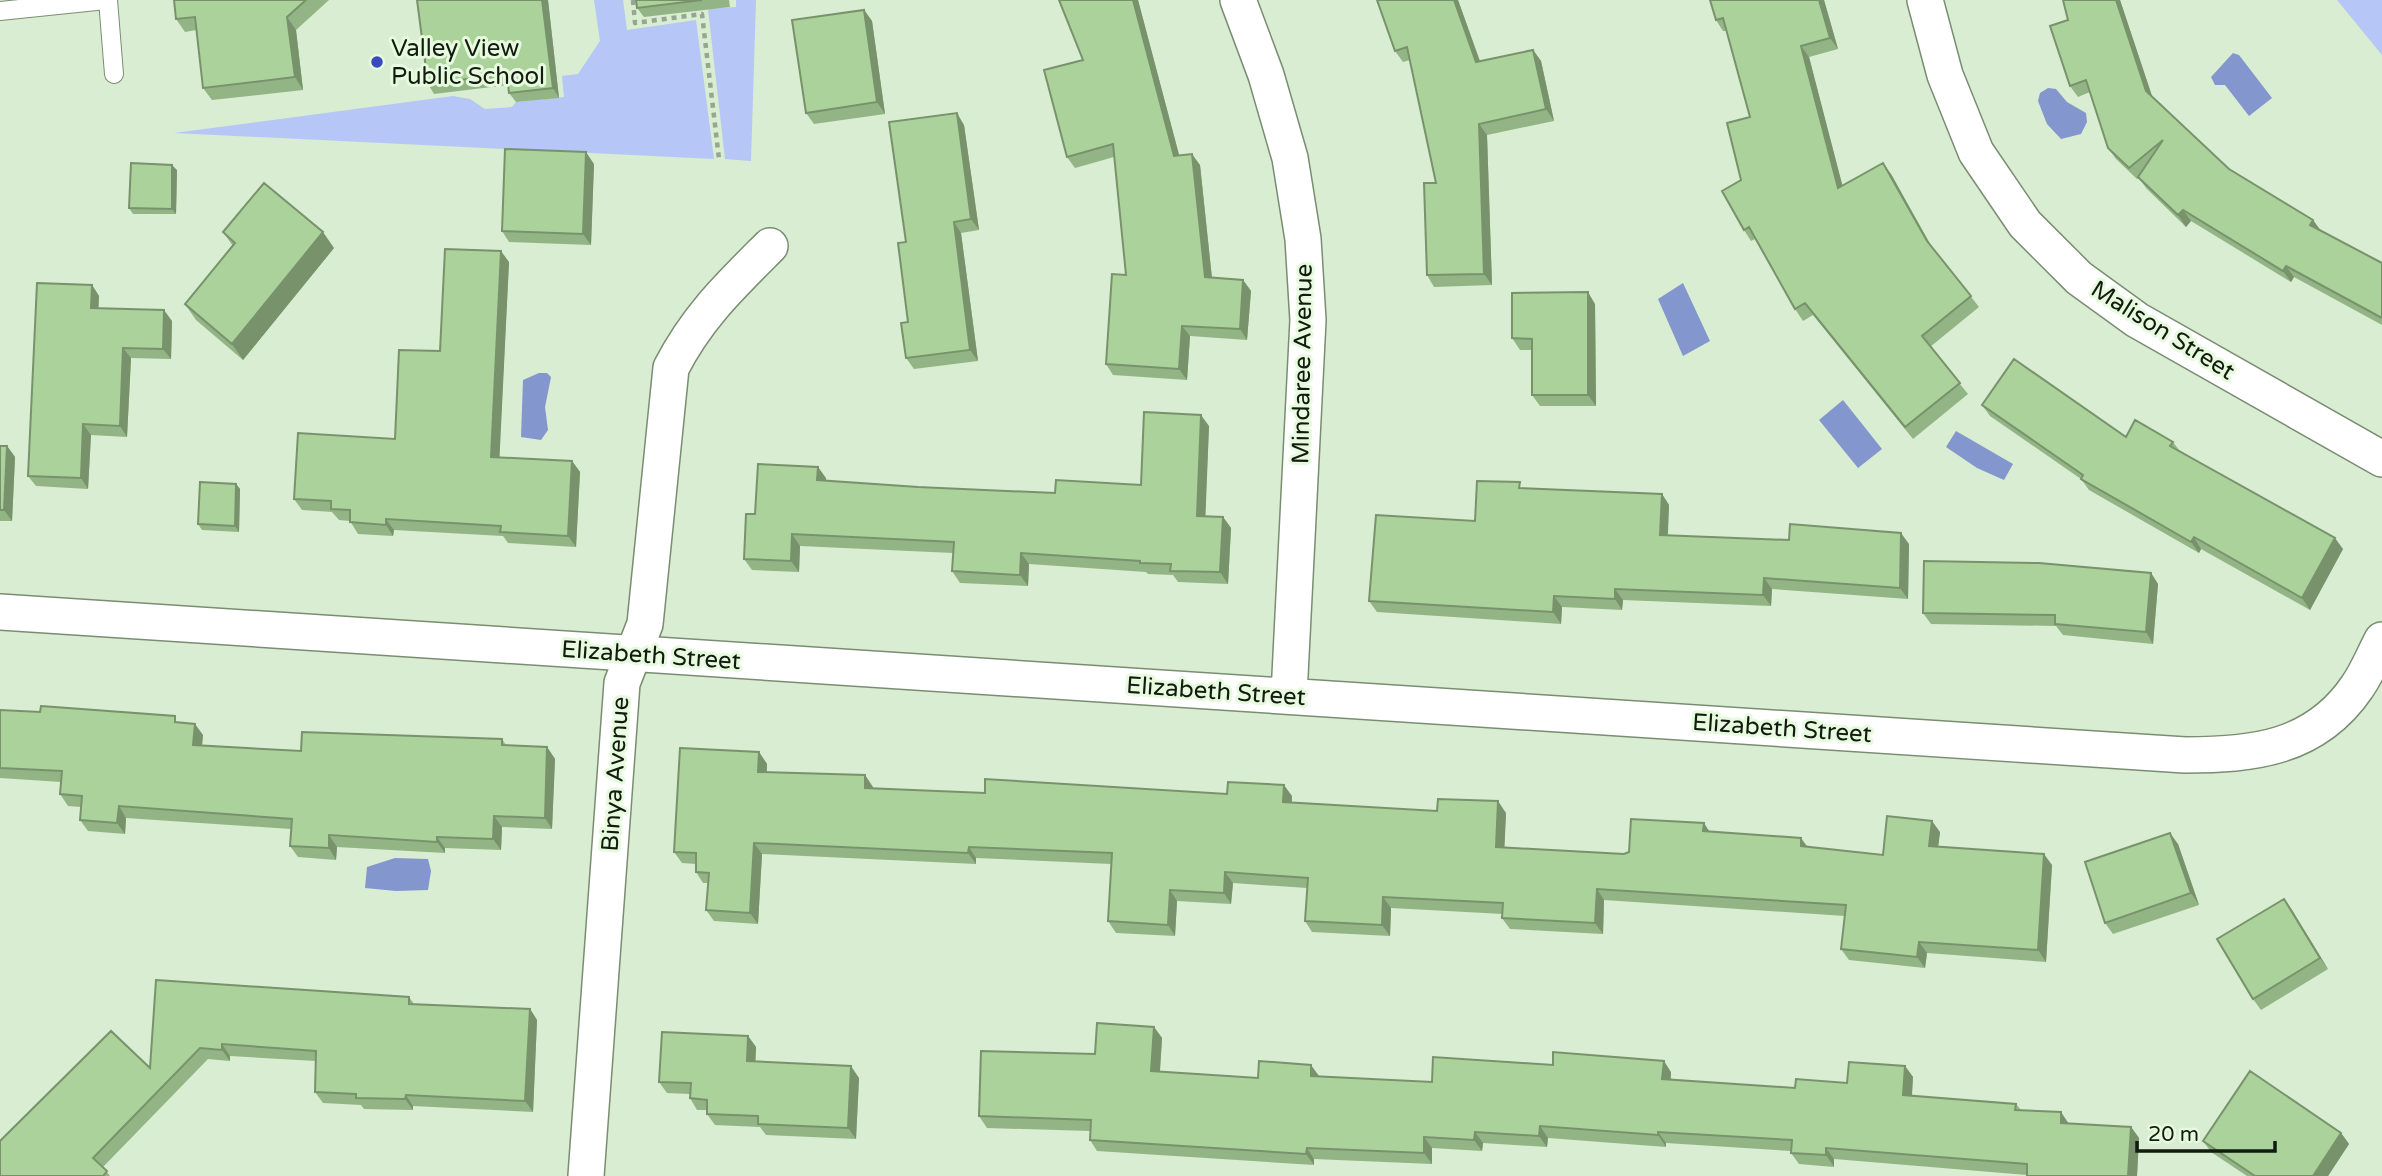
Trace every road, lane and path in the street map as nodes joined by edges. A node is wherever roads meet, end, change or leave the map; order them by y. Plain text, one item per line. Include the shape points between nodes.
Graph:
1 (107, 0) edge
2 (633, 0) edge
3 (1238, 0) edge
4 (1925, 0) edge
5 (0, 11) edge
6 (114, 74) dead end
7 (719, 159) dead end
8 (770, 246) dead end
9 (2382, 459) edge
10 (0, 612) edge
11 (2382, 640) edge
12 (635, 655) junction
13 (1289, 695) junction
14 (586, 1176) edge

1 - 5 lane
1 - 6 lane
2 - 7 path via 635,23 702,15
3 - 13 street, Mindaree Avenue via 1290,158 1303,239 1308,320
4 - 9 street, Malison Street via 1944,75 1976,152 2025,224 2079,278 2137,320
8 - 12 street, Binya Avenue via 713,303 688,334 671,368 645,624
10 - 12 street, Elizabeth Street
11 - 13 street, Elizabeth Street via 2356,688 2326,722 2284,745 2235,755
12 - 13 street, Elizabeth Street
12 - 14 street, Binya Avenue via 622,683

